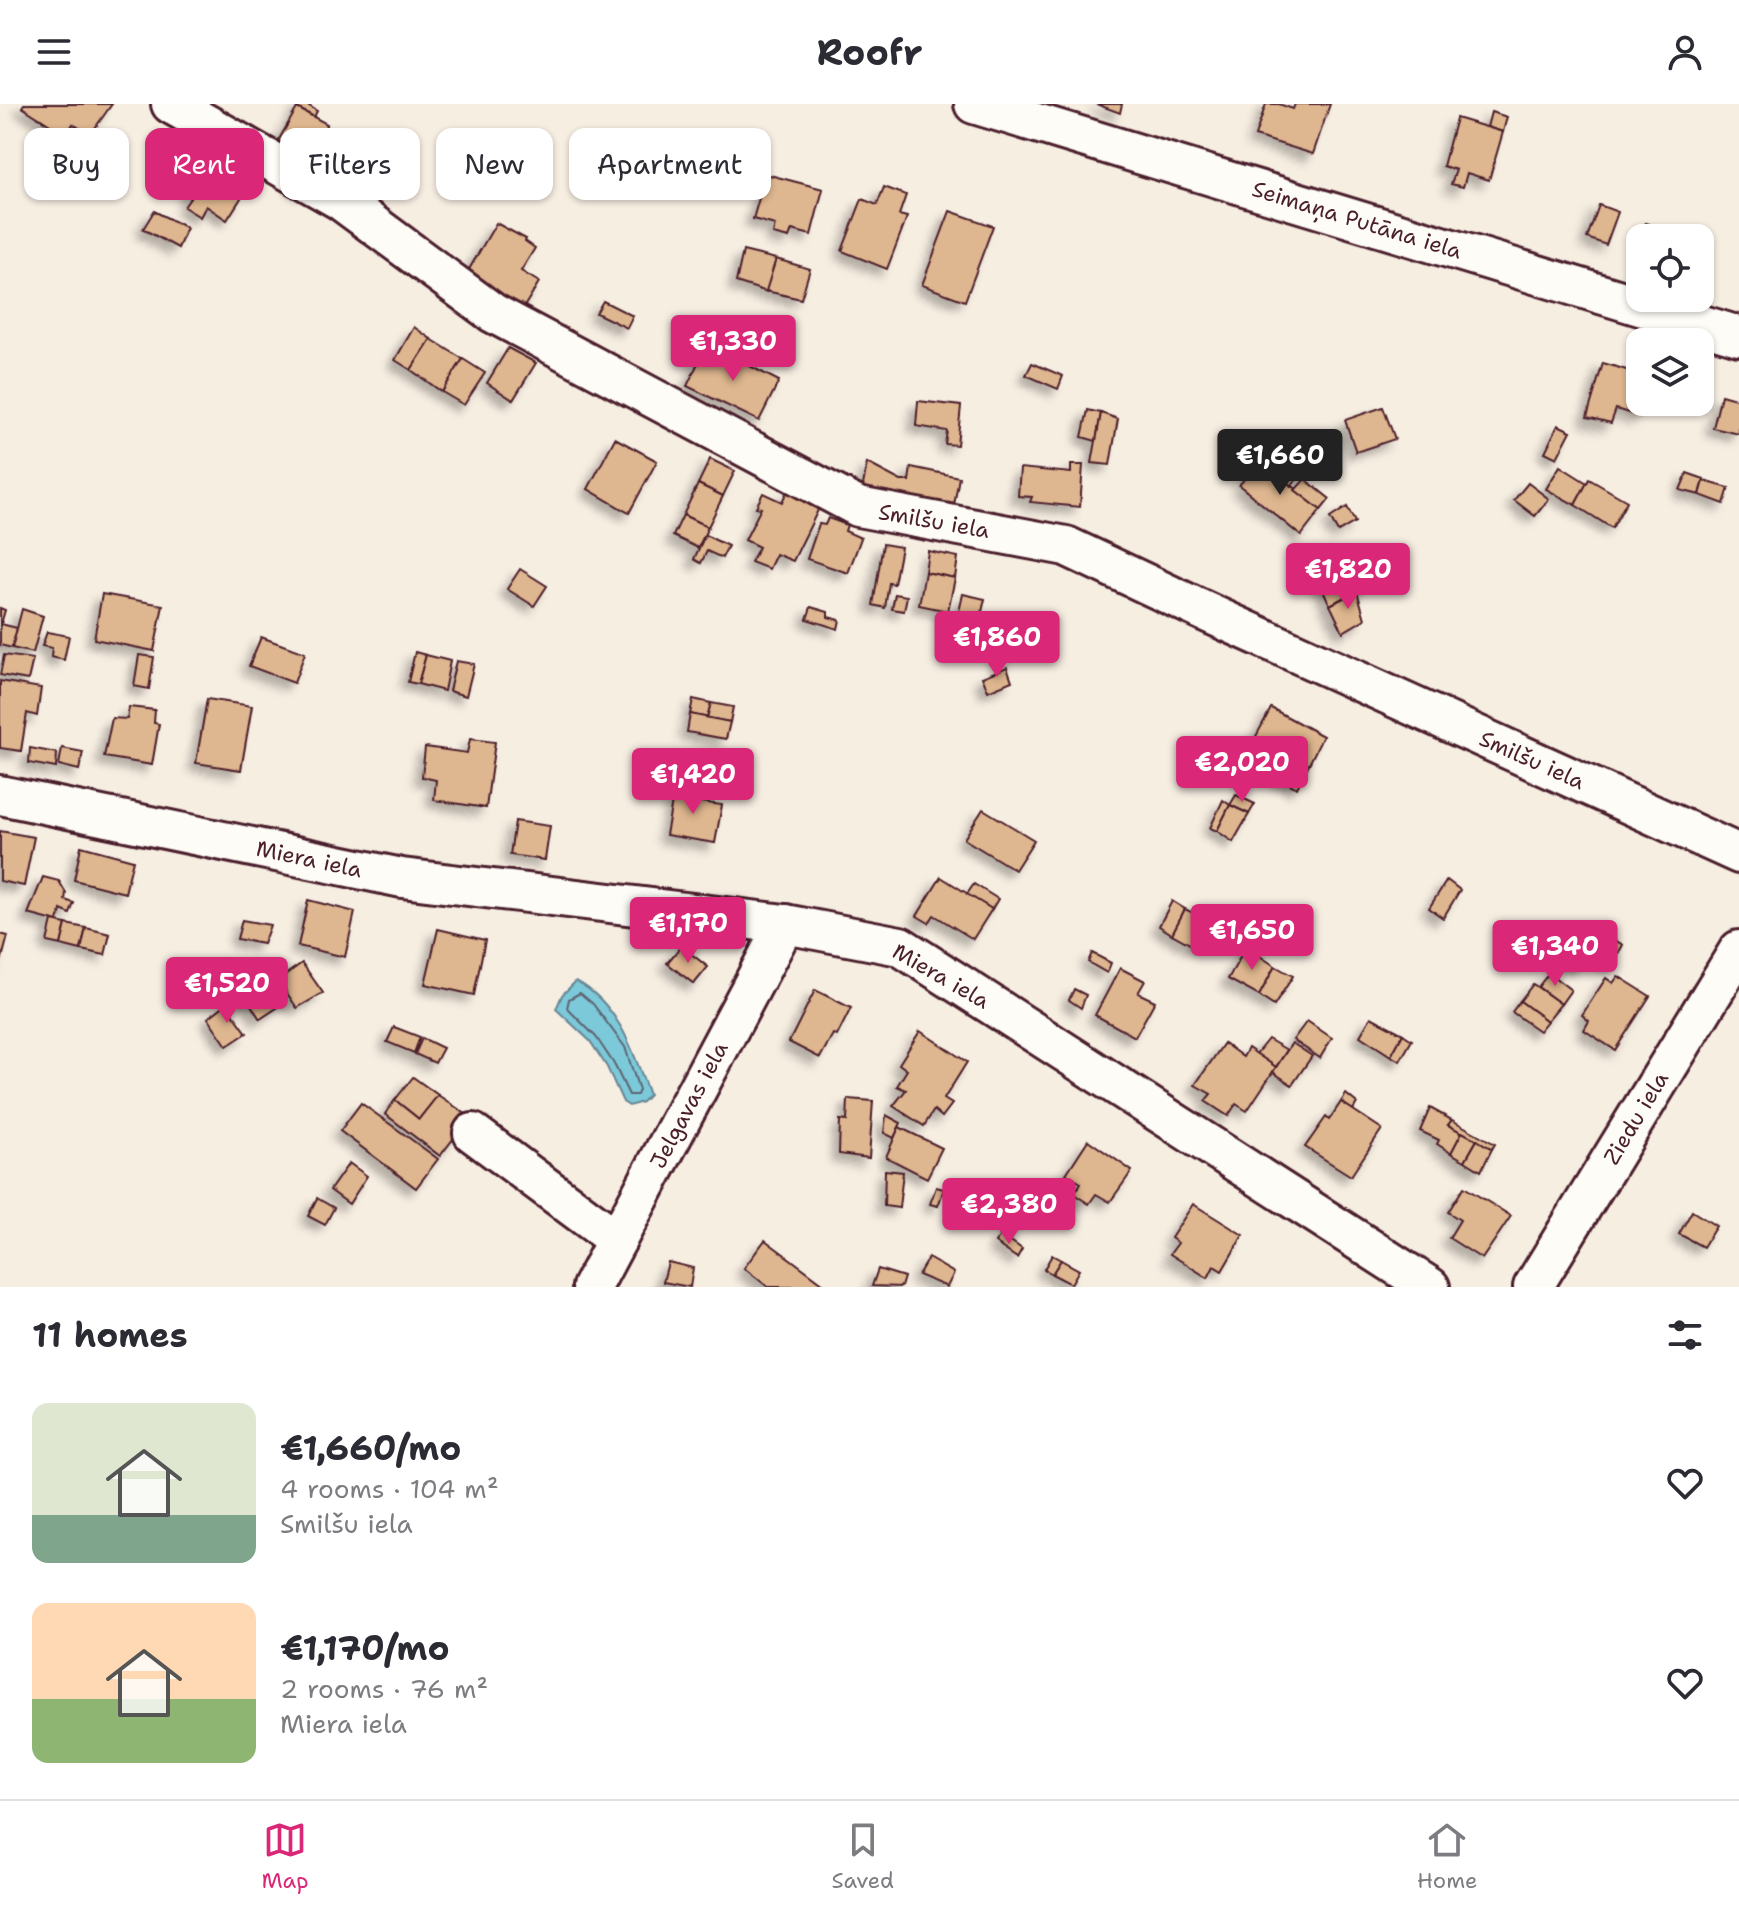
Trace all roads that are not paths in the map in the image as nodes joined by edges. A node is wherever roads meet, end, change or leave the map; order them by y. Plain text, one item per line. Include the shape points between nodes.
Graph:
1 (171, 104) edge
2 (984, 105) edge
3 (1739, 336) edge
4 (0, 795) edge
5 (1739, 854) edge
6 (785, 924) junction
7 (1739, 950) edge
8 (473, 1133) dead end
9 (617, 1240) junction
10 (592, 1287) edge
11 (1430, 1287) edge
12 (1533, 1287) edge

1 - 5 street, Smilšu iela via 340,200 493,313 858,507 1066,546
2 - 3 street, Seimaņa Putāna iela
4 - 6 street, Miera iela via 402,878
6 - 9 street, Jelgavas iela
6 - 11 street, Miera iela via 900,946
7 - 12 street, Ziedu iela
8 - 9 street
9 - 10 street, Jelgavas iela

